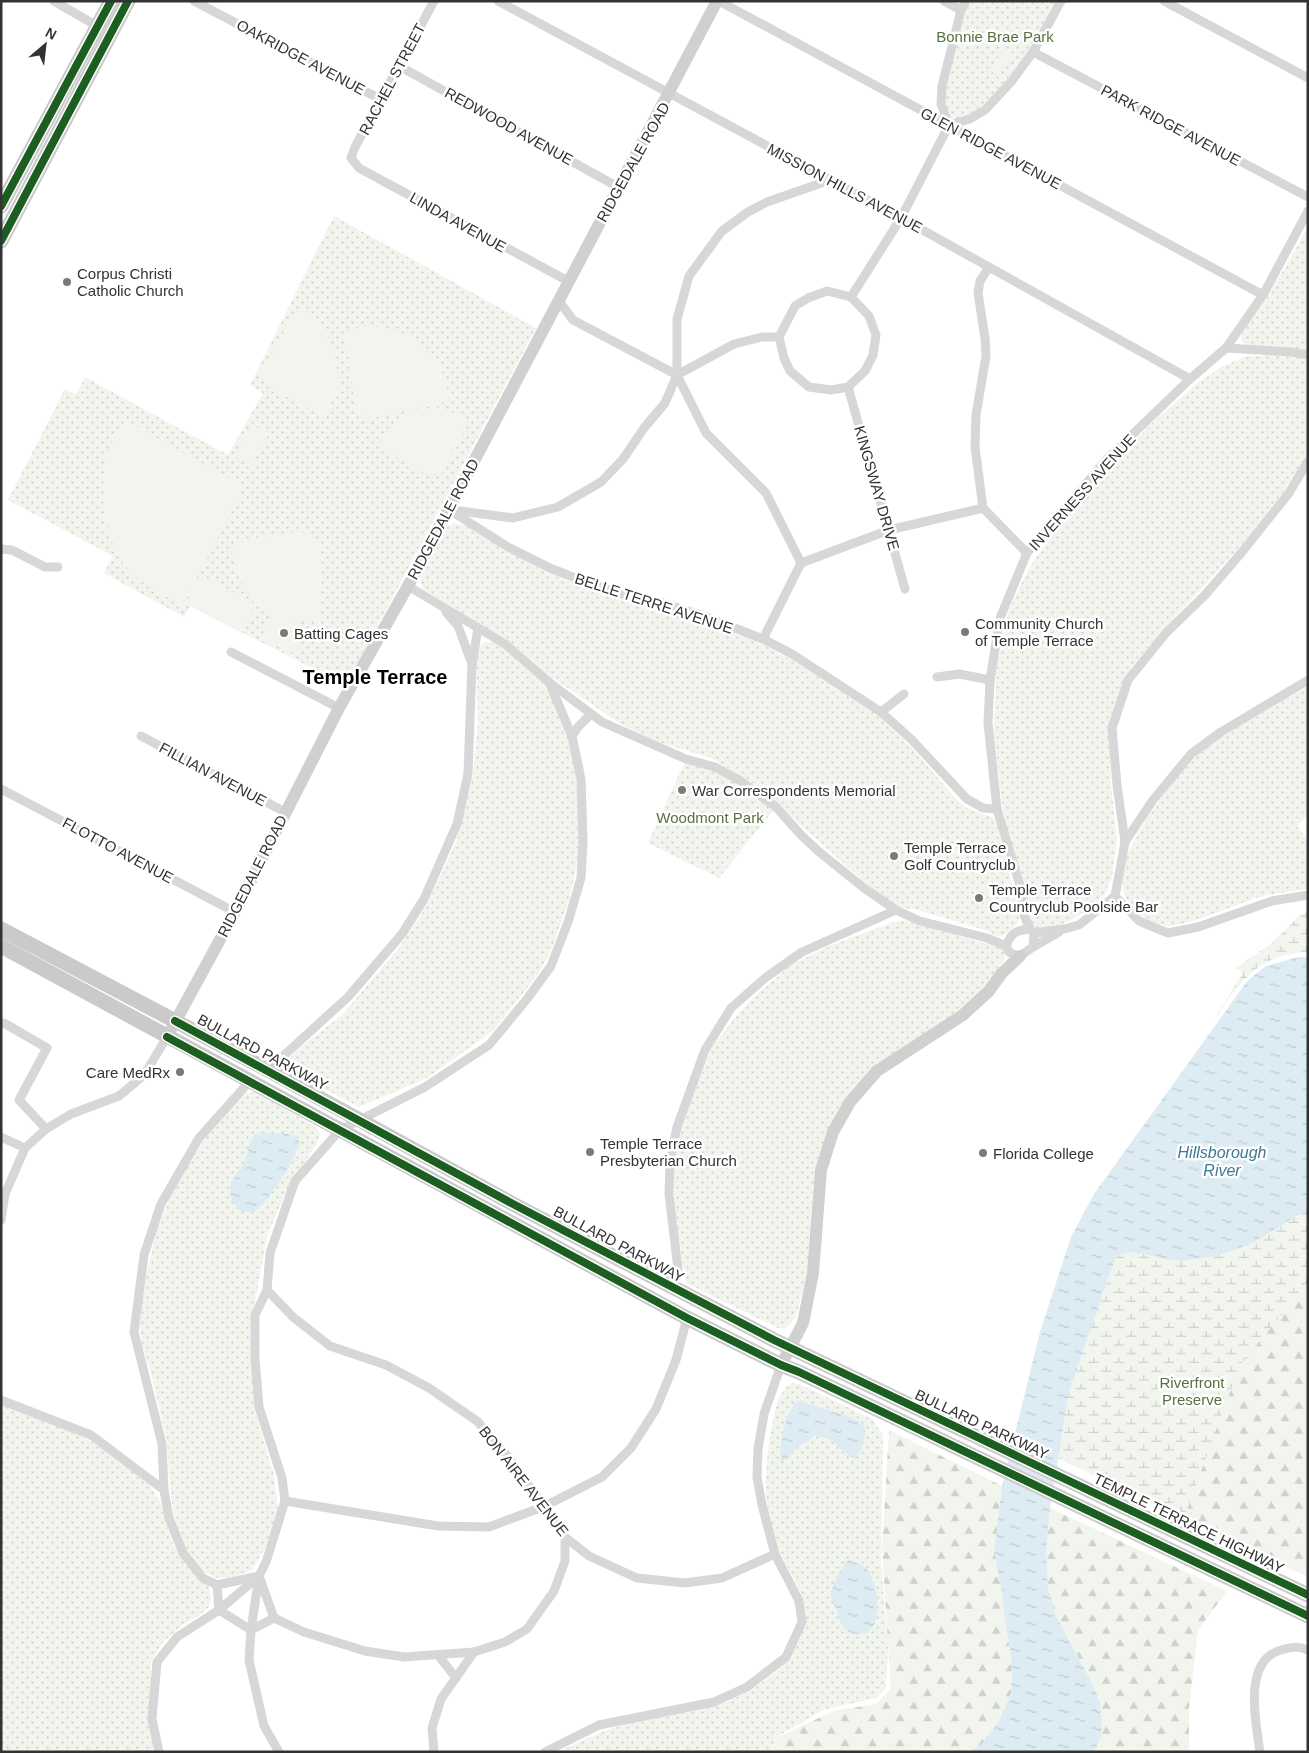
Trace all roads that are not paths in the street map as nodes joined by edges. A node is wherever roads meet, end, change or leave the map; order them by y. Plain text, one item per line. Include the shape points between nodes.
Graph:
1 (54, 1) edge
2 (111, 1) edge
3 (128, 1) edge
4 (194, 1) edge
5 (434, 1) edge
6 (498, 1) edge
7 (718, 1) edge
8 (944, 1) edge
9 (966, 1) edge
10 (1061, 1) edge
11 (1164, 1) edge
12 (961, 10) junction
13 (97, 26) junction
14 (112, 33) junction
15 (1033, 52) junction
16 (400, 66) junction
17 (1308, 78) edge
18 (670, 93) junction
19 (380, 99) junction
20 (54, 108) junction
21 (68, 116) junction
22 (949, 125) junction
23 (351, 158) joint
24 (830, 180) junction
25 (14, 182) junction
26 (618, 187) junction
27 (1308, 197) edge
28 (1, 206) edge
29 (1308, 211) edge
30 (901, 218) junction
31 (1, 224) edge
32 (1, 241) edge
33 (988, 267) junction
34 (568, 281) junction
35 (1264, 295) junction
36 (851, 297) junction
37 (559, 300) junction
38 (779, 337) junction
39 (1226, 348) junction
40 (1308, 355) edge
41 (677, 376) junction
42 (1190, 378) junction
43 (848, 387) junction
44 (1308, 461) edge
45 (983, 508) junction
46 (448, 509) junction
47 (889, 530) junction
48 (1, 549) edge
49 (1027, 553) junction
50 (802, 563) junction
51 (58, 567) dead end
52 (408, 586) junction
53 (905, 589) dead end
54 (443, 608) junction
55 (478, 628) junction
56 (763, 638) junction
57 (231, 652) dead end
58 (472, 664) junction
59 (937, 677) dead end
60 (990, 680) junction
61 (1308, 680) edge
62 (550, 682) junction
63 (904, 694) dead end
64 (339, 708) junction
65 (881, 712) junction
66 (591, 714) junction
67 (141, 736) dead end
68 (572, 736) junction
69 (1, 789) edge
70 (997, 809) junction
71 (285, 812) junction
72 (1124, 842) junction
73 (1308, 895) edge
74 (1115, 896) junction
75 (896, 910) junction
76 (235, 912) junction
77 (1024, 915) junction
78 (1, 929) edge
79 (1064, 929) junction
80 (1017, 930) junction
81 (1032, 931) junction
82 (1010, 937) junction
83 (987, 938) junction
84 (1, 946) edge
85 (1033, 946) junction
86 (1012, 952) junction
87 (175, 1021) junction
88 (4, 1023) dead end
89 (167, 1037) junction
90 (268, 1070) junction
91 (250, 1081) junction
92 (359, 1120) junction
93 (46, 1129) junction
94 (340, 1130) junction
95 (2, 1141) edge
96 (25, 1148) junction
97 (1, 1220) edge
98 (672, 1287) junction
99 (267, 1290) junction
100 (687, 1318) junction
101 (790, 1348) junction
102 (781, 1365) junction
103 (1, 1400) edge
104 (1059, 1476) joint
105 (164, 1490) junction
106 (285, 1501) junction
107 (545, 1506) junction
108 (566, 1537) junction
109 (775, 1554) junction
110 (259, 1576) junction
111 (217, 1585) junction
112 (1308, 1595) edge
113 (219, 1610) junction
114 (1308, 1616) edge
115 (274, 1618) junction
116 (251, 1630) junction
117 (1308, 1650) edge
118 (474, 1652) junction
119 (438, 1655) junction
120 (456, 1678) junction
121 (159, 1752) edge
122 (279, 1752) edge
123 (434, 1752) edge
124 (545, 1752) edge
125 (1260, 1752) edge

1 - 13 street
2 - 13 main road
3 - 14 main road
4 - 19 street, OAKRIDGE AVENUE
5 - 16 street, RACHEL STREET
6 - 18 street, MISSION HILLS AVENUE
7 - 18 street, RIDGEDALE ROAD
7 - 22 street, GLEN RIDGE AVENUE
8 - 12 street
9 - 12 street
10 - 15 street
11 - 17 street
12 - 22 street via 942,86 941,104
13 - 14 main road
13 - 20 main road
14 - 21 main road
15 - 22 street via 985,110 970,119
15 - 27 street, PARK RIDGE AVENUE
16 - 19 street, RACHEL STREET
16 - 26 street, REDWOOD AVENUE
18 - 24 street, MISSION HILLS AVENUE
18 - 26 street, RIDGEDALE ROAD
19 - 23 street, RACHEL STREET
20 - 21 main road
20 - 25 main road
21 - 32 main road
22 - 30 street
22 - 35 street, GLEN RIDGE AVENUE
23 - 34 street, LINDA AVENUE via 359,168
24 - 30 street, MISSION HILLS AVENUE
24 - 41 street via 767,202 722,231 689,276 678,319
25 - 28 main road
25 - 31 main road via 18,194
26 - 34 street, RIDGEDALE ROAD
29 - 35 street, INVERNESS AVENUE
30 - 33 street, MISSION HILLS AVENUE
30 - 36 street
33 - 42 street, MISSION HILLS AVENUE
33 - 45 street via 978,293 986,356 976,415
34 - 37 street, RIDGEDALE ROAD
35 - 39 street, INVERNESS AVENUE
36 - 38 street via 827,291 808,298 795,306
36 - 43 street via 869,316 876,335 873,355 864,371
37 - 41 street via 573,320
37 - 46 street, RIDGEDALE ROAD
38 - 41 street via 734,344
38 - 43 street via 790,371 809,387 831,390
39 - 40 street
39 - 42 street, INVERNESS AVENUE
41 - 46 street via 665,403 623,459 601,482 558,507 513,518
41 - 50 street via 706,433 766,493
42 - 49 street, INVERNESS AVENUE via 1107,459
43 - 47 street, KINGSWAY DRIVE
44 - 72 street via 1289,493 1242,552 1166,633 1128,680 1112,728
45 - 47 street
45 - 49 street
46 - 52 street, RIDGEDALE ROAD
46 - 56 street, BELLE TERRE AVENUE via 508,547 550,568
47 - 50 street
47 - 53 street, KINGSWAY DRIVE
48 - 51 street via 12,550 45,568
49 - 60 street, INVERNESS AVENUE via 1000,618
50 - 56 street
52 - 54 street
52 - 64 street, RIDGEDALE ROAD
54 - 55 street
54 - 58 street via 458,626
55 - 58 street
55 - 62 street via 505,644
56 - 65 street, BELLE TERRE AVENUE
57 - 64 street
58 - 90 street via 468,774 457,824 424,899 402,934 348,997
59 - 60 street via 959,674
60 - 70 street, INVERNESS AVENUE via 988,723
61 - 72 street via 1221,732 1191,754
62 - 66 street
62 - 68 street
63 - 65 street
64 - 71 street, RIDGEDALE ROAD
65 - 70 street, BELLE TERRE AVENUE via 967,799 983,808
66 - 68 street
66 - 75 street via 644,742 715,767 741,781 776,807 818,851
67 - 71 street, FILLIAN AVENUE
68 - 92 street via 581,779 584,841 581,878 551,966 489,1045 425,1088
69 - 76 street, FLOTTO AVENUE
70 - 77 street, INVERNESS AVENUE via 1020,886
71 - 76 street, RIDGEDALE ROAD
72 - 74 street
73 - 74 street via 1272,901 1198,927 1168,933 1139,922
74 - 79 street via 1079,925
75 - 83 street via 920,921
75 - 98 street via 802,952 765,978 731,1008 705,1050 676,1127 670,1162 669,1194 678,1270
76 - 87 street, RIDGEDALE ROAD
77 - 80 street
77 - 81 street, INVERNESS AVENUE
78 - 87 main road, BULLARD PARKWAY
79 - 81 street
79 - 85 street
80 - 81 street
80 - 82 street
81 - 85 street
82 - 83 street
82 - 86 street
83 - 86 street
84 - 89 main road
85 - 86 street
86 - 101 street via 989,991 962,1015 877,1071 850,1102 833,1132 820,1170 813,1273 803,1323
87 - 89 street, RIDGEDALE ROAD
87 - 90 main road, BULLARD PARKWAY
88 - 93 street via 47,1048 19,1100
89 - 91 main road
89 - 93 street via 144,1074 119,1096 71,1114
90 - 92 main road, BULLARD PARKWAY
91 - 94 main road
91 - 105 street via 198,1138 161,1204 144,1255 134,1332 162,1444
92 - 94 street
92 - 98 main road, BULLARD PARKWAY
93 - 96 street
94 - 99 street via 295,1181 270,1253
94 - 100 main road
95 - 96 street
96 - 97 street via 4,1194
98 - 101 main road, BULLARD PARKWAY
99 - 106 street via 255,1316 258,1406 282,1478
99 - 107 street, BON AIRE AVENUE via 293,1317 330,1346 386,1364 429,1388 476,1421 511,1460
100 - 102 main road
100 - 107 street via 676,1360 656,1409 631,1448 602,1476
101 - 102 street
101 - 104 main road, BULLARD PARKWAY
102 - 109 street via 764,1414 757,1477
102 - 114 main road
103 - 105 street via 91,1435
104 - 112 main road, TEMPLE TERRACE HIGHWAY
105 - 111 street via 169,1518 183,1553 203,1578
106 - 107 street via 447,1526 489,1527
106 - 110 street
107 - 108 street, BON AIRE AVENUE
108 - 109 street, BON AIRE AVENUE via 589,1556 637,1578 684,1583 722,1578
108 - 118 street via 565,1561 554,1591 528,1629 505,1642
109 - 124 street via 799,1601 802,1622 786,1657 769,1672 747,1687 714,1702 599,1725
110 - 111 street
110 - 113 street
110 - 115 street
110 - 116 street
111 - 113 street
113 - 116 street
113 - 121 street via 177,1637 157,1662 152,1718
115 - 116 street
115 - 119 street via 365,1652 404,1657
116 - 122 street via 249,1660 264,1726
117 - 125 street via 1294,1646 1277,1651 1260,1670 1253,1701
118 - 119 street
118 - 120 street
119 - 120 street
120 - 123 street via 441,1699 432,1728

